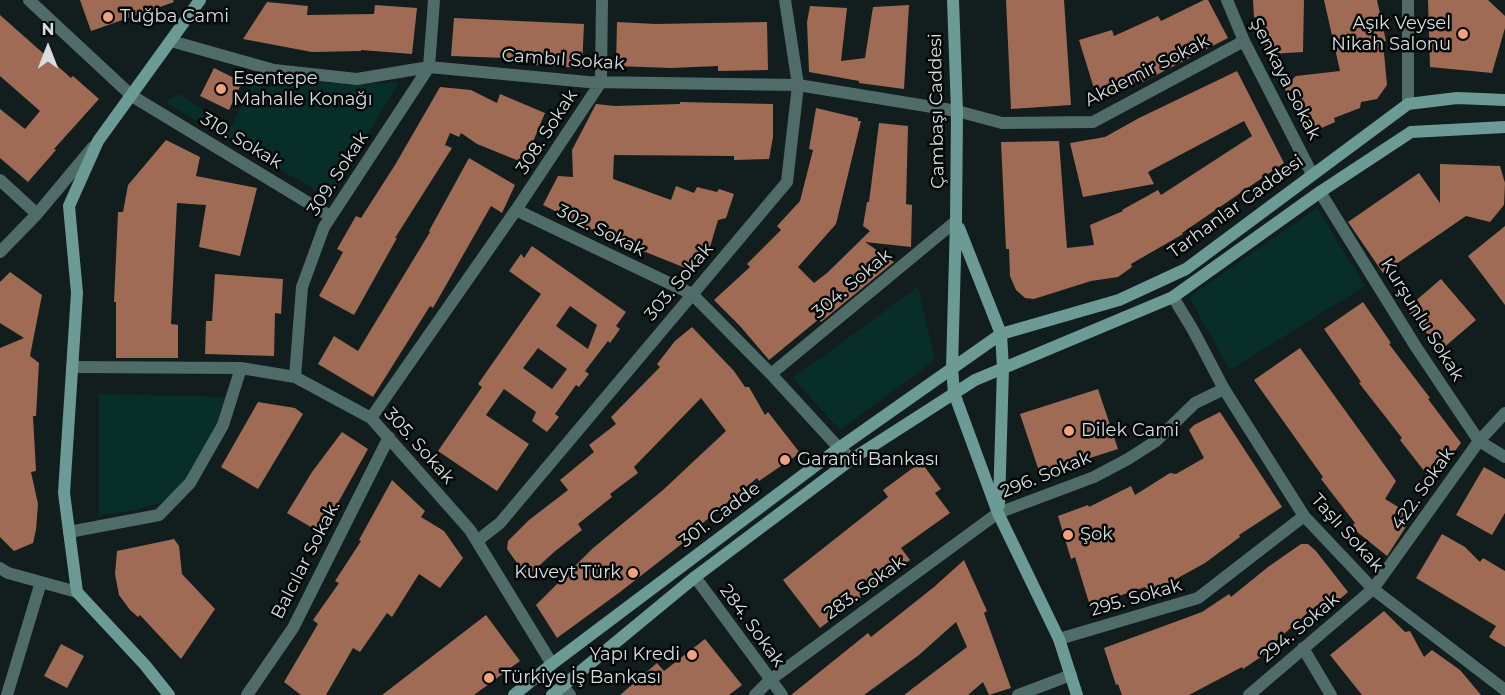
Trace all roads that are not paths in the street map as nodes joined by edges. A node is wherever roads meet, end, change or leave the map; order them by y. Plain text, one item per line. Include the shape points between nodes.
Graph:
1 (29, 0) edge
2 (200, 0) edge
3 (434, 0) edge
4 (602, 0) edge
5 (785, 0) edge
6 (953, 0) edge
7 (1227, 0) edge
8 (1408, 0) edge
9 (171, 40) junction
10 (1244, 41) junction
11 (429, 67) junction
12 (601, 82) junction
13 (798, 85) junction
14 (132, 96) junction
15 (1505, 100) edge
16 (1408, 104) junction
17 (957, 111) junction
18 (1505, 127) edge
19 (98, 141) junction
20 (1312, 174) junction
21 (0, 180) edge
22 (1320, 192) junction
23 (516, 210) junction
24 (36, 214) junction
25 (330, 216) junction
26 (956, 221) junction
27 (0, 252) edge
28 (692, 294) junction
29 (1173, 297) junction
30 (1001, 334) junction
31 (72, 367) junction
32 (241, 368) junction
33 (952, 368) junction
34 (1003, 368) junction
35 (771, 375) junction
36 (295, 377) junction
37 (1224, 389) junction
38 (954, 393) junction
39 (1505, 413) edge
40 (371, 418) junction
41 (389, 437) junction
42 (1479, 441) junction
43 (839, 448) junction
44 (1505, 457) edge
45 (852, 459) junction
46 (998, 513) junction
47 (1304, 516) junction
48 (69, 532) junction
49 (477, 541) junction
50 (0, 568) edge
51 (695, 577) junction
52 (41, 582) junction
53 (1373, 589) junction
54 (76, 592) junction
55 (1059, 639) junction
56 (1303, 648) junction
57 (552, 664) junction
58 (1071, 675) junction
59 (770, 680) junction
60 (1505, 690) edge
61 (566, 691) edge
62 (7, 695) edge
63 (169, 695) edge
64 (247, 695) edge
65 (514, 695) edge
66 (552, 695) edge
67 (754, 695) edge
68 (782, 695) edge
69 (1018, 695) edge
70 (1077, 695) edge
71 (1249, 695) edge
72 (1331, 695) edge

1 - 14 street, 310. Sokak
2 - 9 main road
3 - 11 street, 309. Sokak
4 - 12 street, 308. Sokak
5 - 13 street, 303. Sokak
6 - 17 main road, Çambaşı Caddesi
7 - 10 street, Şenkaya Sokak
8 - 16 street
9 - 11 street, Cambıl Sokak via 274,70 357,79
9 - 14 main road
10 - 17 street, Akdemir Sokak via 1093,122 1002,123
10 - 20 street, Şenkaya Sokak
11 - 12 street, Cambıl Sokak
11 - 25 street, 309. Sokak
12 - 13 street, Cambıl Sokak
12 - 23 street, 308. Sokak
13 - 17 street, Cambıl Sokak
13 - 28 street, 303. Sokak via 787,182
14 - 19 main road
14 - 25 street, 310. Sokak
15 - 16 main road, Tarhanlar Caddesi via 1457,98
16 - 20 main road, Tarhanlar Caddesi
17 - 26 main road, Çambaşı Caddesi
18 - 22 main road, Tarhanlar Caddesi via 1411,132
19 - 24 street
19 - 31 main road via 69,206 77,292
20 - 30 main road, Tarhanlar Caddesi via 1186,269 1119,300
21 - 24 street
22 - 29 main road, Tarhanlar Caddesi
22 - 42 street, Kurşunlu Sokak
23 - 28 street, 302. Sokak
23 - 40 street
24 - 27 street
25 - 36 street, 309. Sokak via 302,287
26 - 30 main road, Çambaşı Caddesi
26 - 33 main road, Çambaşı Caddesi
26 - 35 street, 304. Sokak
28 - 35 street, 302. Sokak
28 - 49 street, 303. Sokak via 500,523
29 - 34 main road, Tarhanlar Caddesi
29 - 37 street, Taşlı Sokak
30 - 33 main road, Tarhanlar Caddesi
30 - 34 main road, Çambaşı Caddesi
31 - 32 street, 305. Sokak
31 - 48 main road via 64,493
32 - 36 street, 305. Sokak
32 - 48 street via 223,425 190,483 159,515
33 - 38 main road, Çambaşı Caddesi
33 - 43 main road, 301. Cadde
34 - 38 main road, Tarhanlar Caddesi
34 - 46 main road, Çambaşı Caddesi
35 - 43 street, 302. Sokak
36 - 40 street, 305. Sokak
37 - 46 street, 296. Sokak via 1195,403 1156,441 1128,459 1094,477
37 - 47 street, Taşlı Sokak
38 - 45 main road, 301. Cadde
38 - 46 main road, Çambaşı Caddesi
39 - 42 street, 422. Sokak
40 - 41 street, 305. Sokak
41 - 49 street, 305. Sokak
41 - 64 street, Balcılar Sokak. via 293,628
42 - 44 street, Kurşunlu Sokak
42 - 53 street, 422. Sokak
43 - 45 street, 302. Sokak
43 - 57 main road, 301. Cadde
45 - 51 main road, 301. Cadde
46 - 55 main road, Çambaşı Caddesi
46 - 59 street, 283. Sokak
47 - 53 street, Taşlı Sokak
47 - 55 street, 295. Sokak via 1198,598
48 - 54 main road
49 - 57 street, 305. Sokak
50 - 52 street
51 - 59 street, 284. Sokak
51 - 61 main road, 301. Cadde
52 - 54 street
52 - 62 street
53 - 56 street, 294. Sokak
53 - 60 street, Taşlı Sokak
54 - 63 main road
55 - 58 main road, Çambaşı Caddesi
56 - 71 street, 294. Sokak
56 - 72 street
57 - 65 main road, 301. Cadde
58 - 69 street
58 - 70 main road, Çambaşı Caddesi
59 - 67 street, 283. Sokak
59 - 68 street, 284. Sokak
61 - 66 main road, 301. Cadde

